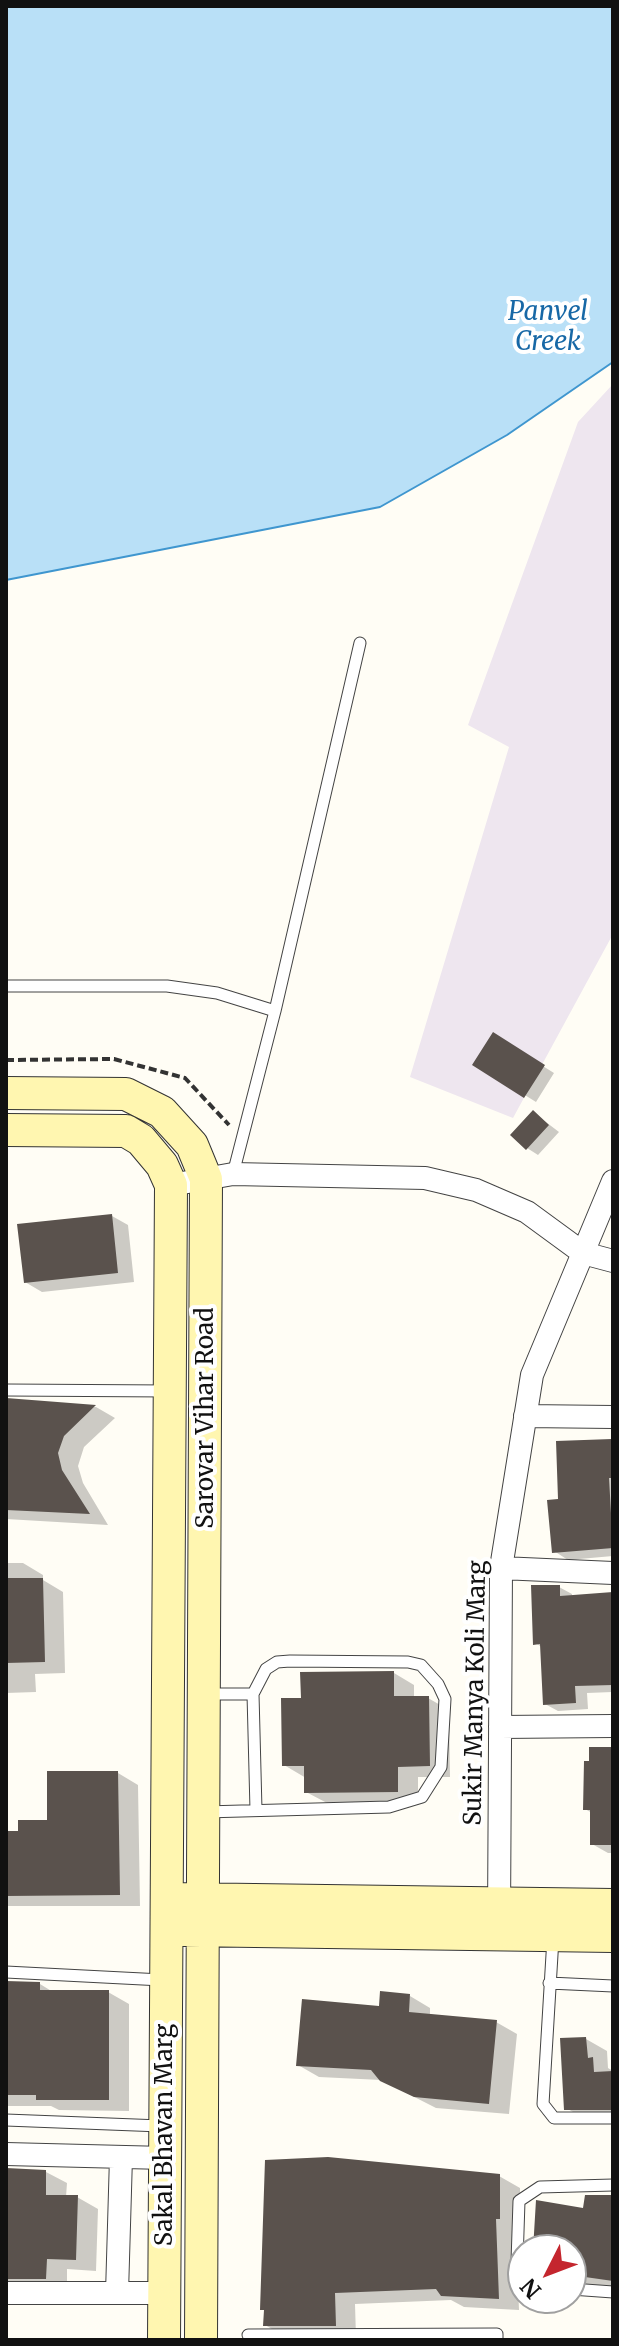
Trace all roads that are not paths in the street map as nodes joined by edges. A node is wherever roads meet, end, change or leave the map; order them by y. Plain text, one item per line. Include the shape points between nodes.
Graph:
1 (360, 643) dead end
2 (6, 986) edge
3 (275, 1011) junction
4 (6, 1093) edge
5 (6, 1130) edge
6 (220, 1177) junction
7 (613, 1181) edge
8 (171, 1185) junction
9 (583, 1253) junction
10 (613, 1261) edge
11 (6, 1390) edge
12 (170, 1391) junction
13 (525, 1416) junction
14 (613, 1417) edge
15 (501, 1568) junction
16 (613, 1573) edge
17 (205, 1694) junction
18 (253, 1694) junction
19 (613, 1726) edge
20 (500, 1727) junction
21 (256, 1810) junction
22 (204, 1812) junction
23 (613, 1905) edge
24 (166, 1914) junction
25 (203, 1915) junction
26 (499, 1919) junction
27 (553, 1934) junction
28 (613, 1936) edge
29 (6, 1972) edge
30 (166, 1981) junction
31 (549, 1983) junction
32 (613, 1986) edge
33 (613, 2118) edge
34 (6, 2120) edge
35 (165, 2142) junction
36 (6, 2154) edge
37 (121, 2157) junction
38 (613, 2185) edge
39 (518, 2234) edge
40 (587, 2290) edge
41 (613, 2292) edge
42 (6, 2293) edge
43 (117, 2293) junction
44 (164, 2293) junction
45 (248, 2335) dead end
46 (164, 2340) edge
47 (201, 2340) edge
48 (497, 2340) edge

1 - 3 lane
2 - 3 lane via 167,986 217,993
3 - 6 lane
4 - 6 street, Sarovar Vihar Road via 126,1094 162,1112
5 - 8 street via 126,1131 162,1165
6 - 8 street
6 - 9 street via 425,1178 476,1190 527,1212
6 - 17 street, Sarovar Vihar Road
7 - 9 street, Sukir Manya Koli Marg
8 - 12 street, Sarovar Vihar Road
9 - 10 street
9 - 13 street, Sukir Manya Koli Marg via 532,1375
11 - 12 lane
12 - 24 street, Sarovar Vihar Road
13 - 14 street
13 - 15 street, Sukir Manya Koli Marg
15 - 16 street
15 - 20 street, Sukir Manya Koli Marg
17 - 18 lane
17 - 22 street, Sarovar Vihar Road
18 - 21 lane
18 - 21 lane via 266,1669 277,1662 408,1662 421,1665 445,1699 441,1767 422,1797 389,1807
19 - 20 street
20 - 26 street, Sukir Manya Koli Marg
21 - 22 lane
22 - 25 street, Sarovar Vihar Road
23 - 26 street
24 - 25 street
24 - 30 street, Sakal Bhavan Marg
25 - 26 street
25 - 47 street, Sakal Bhavan Marg
26 - 27 street
27 - 28 street
27 - 31 lane
29 - 30 lane
30 - 35 street, Sakal Bhavan Marg
31 - 32 lane
31 - 33 lane via 543,2104 554,2118
34 - 35 lane
35 - 37 street
35 - 44 street, Sakal Bhavan Marg
36 - 37 street
37 - 43 street
38 - 39 lane via 540,2187 519,2201
40 - 41 lane
42 - 43 street
43 - 44 street
44 - 46 street, Sakal Bhavan Marg
45 - 48 lane via 497,2334

